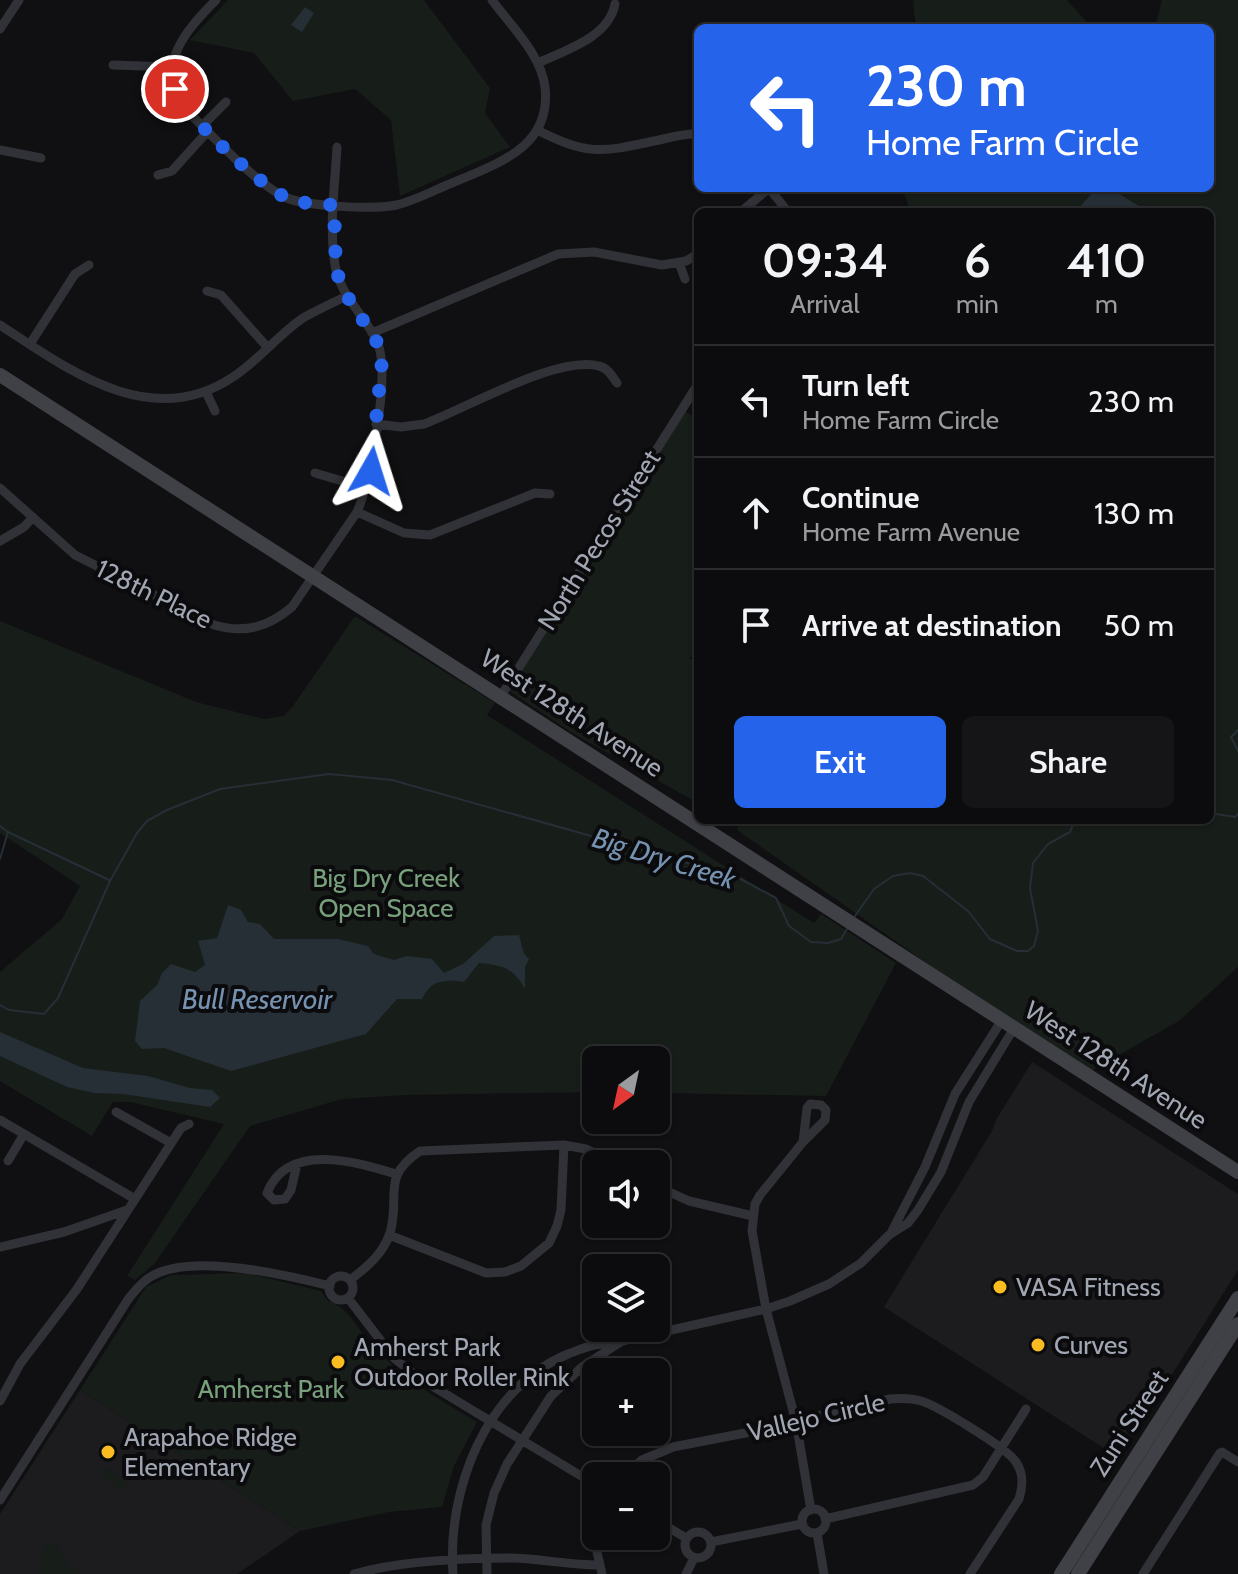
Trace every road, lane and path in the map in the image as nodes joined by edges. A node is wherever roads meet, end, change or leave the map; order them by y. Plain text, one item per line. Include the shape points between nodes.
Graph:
1 (19, 0) edge
2 (216, 0) edge
3 (492, 0) edge
4 (615, 4) dead end
5 (0, 29) edge
6 (538, 63) junction
7 (113, 65) dead end
8 (172, 67) junction
9 (226, 102) dead end
10 (205, 128) junction
11 (537, 130) junction
12 (694, 134) edge
13 (337, 147) dead end
14 (0, 150) edge
15 (41, 158) dead end
16 (158, 175) dead end
17 (764, 192) edge
18 (772, 192) edge
19 (334, 205) junction
20 (746, 208) edge
21 (785, 208) edge
22 (694, 256) edge
23 (679, 263) junction
24 (89, 265) dead end
25 (685, 279) dead end
26 (207, 291) dead end
27 (347, 296) junction
28 (0, 325) edge
29 (372, 333) junction
30 (30, 344) junction
31 (268, 348) junction
32 (0, 375) edge
33 (617, 383) dead end
34 (694, 390) edge
35 (206, 392) junction
36 (215, 411) dead end
37 (376, 424) junction
38 (315, 473) dead end
39 (0, 488) edge
40 (366, 488) junction
41 (550, 494) dead end
42 (357, 512) junction
43 (33, 517) junction
44 (0, 541) edge
45 (314, 577) junction
46 (501, 696) junction
47 (694, 821) edge
48 (699, 824) edge
49 (1008, 1024) junction
50 (952, 1100) junction
51 (966, 1108) junction
52 (116, 1112) dead end
53 (0, 1120) edge
54 (189, 1124) dead end
55 (24, 1134) junction
56 (803, 1142) dead end
57 (171, 1143) junction
58 (564, 1145) junction
59 (588, 1150) edge
60 (8, 1161) dead end
61 (297, 1164) dead end
62 (1238, 1172) edge
63 (396, 1174) junction
64 (670, 1192) edge
65 (135, 1199) junction
66 (128, 1209) junction
67 (753, 1216) junction
68 (389, 1235) junction
69 (889, 1235) junction
70 (0, 1247) edge
71 (350, 1280) junction
72 (330, 1286) junction
73 (348, 1298) junction
74 (1238, 1298) edge
75 (766, 1309) junction
76 (1238, 1324) edge
77 (615, 1344) junction
78 (2, 1389) edge
79 (0, 1401) edge
80 (1026, 1409) dead end
81 (491, 1422) junction
82 (796, 1422) junction
83 (521, 1439) junction
84 (1001, 1449) junction
85 (639, 1462) edge
86 (1238, 1462) edge
87 (582, 1476) edge
88 (0, 1500) edge
89 (811, 1510) junction
90 (825, 1519) junction
91 (802, 1524) junction
92 (670, 1528) edge
93 (817, 1533) junction
94 (686, 1538) junction
95 (711, 1542) junction
96 (599, 1550) edge
97 (694, 1558) junction
98 (485, 1559) junction
99 (452, 1561) junction
100 (600, 1570) edge
101 (354, 1574) edge
102 (453, 1574) edge
103 (487, 1574) edge
104 (686, 1574) edge
105 (824, 1574) edge
106 (970, 1574) edge
107 (1061, 1574) edge
108 (1078, 1574) edge
109 (1143, 1574) edge

1 - 5 street
2 - 8 street via 179,44
3 - 6 street
4 - 6 street via 611,19 600,30
6 - 11 street via 545,97
7 - 8 street
8 - 10 street via 178,97
9 - 10 street
10 - 16 street via 172,171
10 - 19 street via 279,193 296,201
11 - 12 street via 590,150
11 - 19 street via 510,157 403,204
13 - 19 street, 128th Place
14 - 15 street
17 - 20 street
18 - 21 street
19 - 27 street, 128th Place via 335,261
22 - 23 street
23 - 25 street
23 - 29 street via 656,265 586,251 558,254
24 - 30 street via 75,274
26 - 31 street via 221,295
27 - 29 street, 128th Place
27 - 31 street via 305,317
28 - 30 street
29 - 37 street, 128th Place via 382,375
30 - 35 street via 117,392 162,399
31 - 35 street
32 - 45 main road, West 128th Avenue
33 - 37 street via 602,367 568,365 424,424
34 - 46 street, North Pecos Street
35 - 36 street
37 - 40 street, 128th Place
38 - 40 street
39 - 43 street, 128th Place
40 - 42 street, 128th Place
41 - 42 street via 535,493 430,535 404,533
42 - 45 street, 128th Place
43 - 44 street
43 - 45 street, 128th Place via 95,567 229,630 256,629 279,618
45 - 46 main road, West 128th Avenue
46 - 47 main road, West 128th Avenue
48 - 49 main road, West 128th Avenue
49 - 50 street
49 - 51 street
49 - 62 main road, West 128th Avenue
50 - 51 street
50 - 69 street
51 - 69 street via 931,1191 908,1223
52 - 57 street
53 - 55 street
54 - 57 street
55 - 60 street
55 - 65 street
56 - 67 street via 760,1195
57 - 65 street
58 - 59 street
58 - 63 street via 420,1151
58 - 68 street via 557,1226 549,1243 521,1266 486,1273
61 - 63 street via 321,1158
63 - 68 street
64 - 67 street
65 - 66 street
66 - 70 street
66 - 78 street via 77,1289
67 - 75 street
68 - 71 street via 381,1253
69 - 75 street via 841,1277
71 - 72 street via 336,1278
71 - 73 street via 353,1290
72 - 73 street via 333,1297
72 - 88 street via 239,1268 172,1269 142,1283
73 - 81 street via 394,1358
74 - 107 main road, Zuni Street
75 - 77 street
75 - 82 street
76 - 108 main road, Zuni Street
77 - 81 street via 593,1345 544,1367
77 - 83 street via 560,1386
78 - 79 street
80 - 84 street
81 - 83 street
81 - 99 street via 463,1481
82 - 84 street, Vallejo Circle via 890,1399 913,1399 937,1408
82 - 85 street, Vallejo Circle via 663,1450
82 - 89 street
83 - 87 street
83 - 98 street via 494,1493
84 - 90 street via 983,1477 966,1488
84 - 106 street, Vallejo Circle via 1021,1472 1021,1493
86 - 109 street via 1220,1453
89 - 90 street
89 - 91 street
90 - 93 street
91 - 93 street
91 - 95 street
92 - 94 street
93 - 105 street
94 - 95 street via 700,1532
94 - 97 street via 685,1550
95 - 97 street via 707,1555
96 - 100 street
97 - 104 street
98 - 99 street
98 - 100 street
98 - 103 street
99 - 101 street
99 - 102 street

